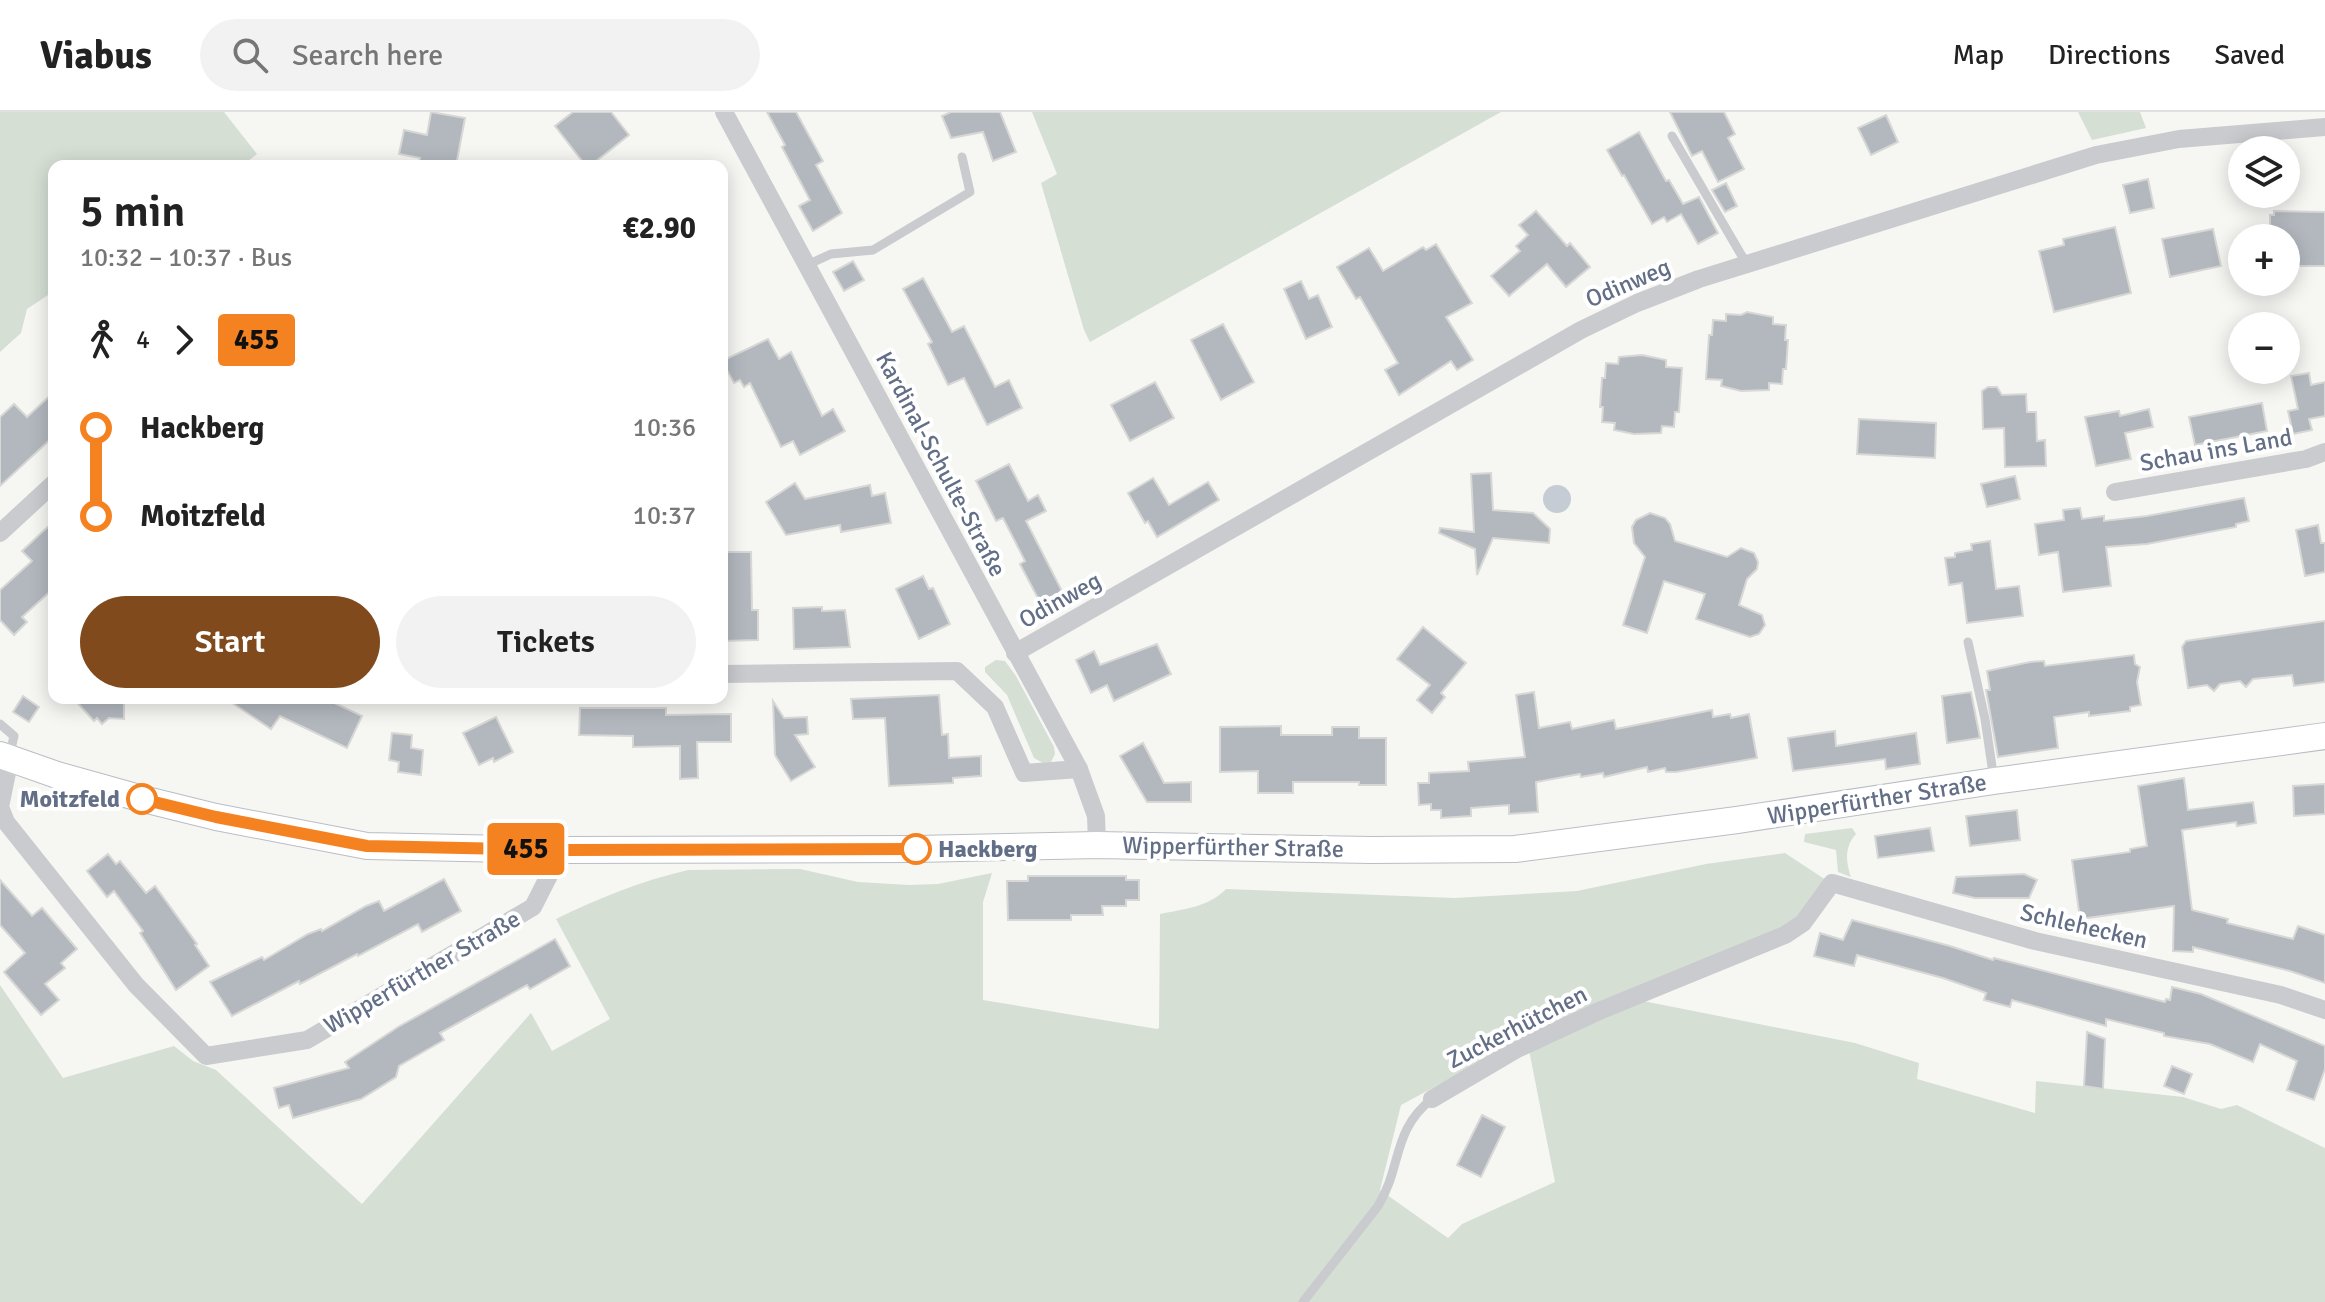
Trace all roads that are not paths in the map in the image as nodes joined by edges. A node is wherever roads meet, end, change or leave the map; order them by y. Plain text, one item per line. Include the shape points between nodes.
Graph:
1 (724, 112) edge
2 (2325, 127) edge
3 (1672, 136) dead end
4 (962, 157) dead end
5 (1746, 263) junction
6 (807, 265) junction
7 (2325, 452) edge
8 (48, 489) edge
9 (2115, 492) dead end
10 (0, 533) edge
11 (1968, 642) dead end
12 (1015, 653) junction
13 (728, 674) edge
14 (0, 724) edge
15 (2325, 736) edge
16 (5, 757) edge
17 (1079, 769) junction
18 (1994, 781) junction
19 (1097, 845) junction
20 (562, 850) junction
21 (1832, 883) joint
22 (2325, 1010) edge
23 (1432, 1099) joint
24 (1303, 1302) edge

1 - 6 street, Kardinal-Schulte-Straße
2 - 5 street, Odinweg via 2179,139 2096,155
3 - 5 lane
4 - 6 lane via 970,192 873,250 831,254
5 - 12 street, Odinweg via 1581,330
6 - 12 street, Kardinal-Schulte-Straße
7 - 9 street, Schau ins Land
8 - 10 street
11 - 18 lane
12 - 17 street, Kardinal-Schulte-Straße
13 - 17 street via 957,671 995,707 1024,773
14 - 16 lane via 14,736
15 - 18 main road, Wipperfürther Straße
16 - 20 main road via 216,817 367,846
16 - 20 street, Wipperfürther Straße via 0,807 6,822 136,985 206,1056 307,1040 533,907
17 - 19 street, Kardinal-Schulte-Straße via 1096,816
18 - 19 main road, Wipperfürther Straße via 1515,849
19 - 20 main road, Wipperfürther Straße
21 - 22 street, Schlehecken via 2035,941 2281,995
21 - 23 street, Zuckerhütchen via 1803,923 1785,935 1517,1049
23 - 24 lane, Zuckerhütchen via 1405,1131 1385,1195

